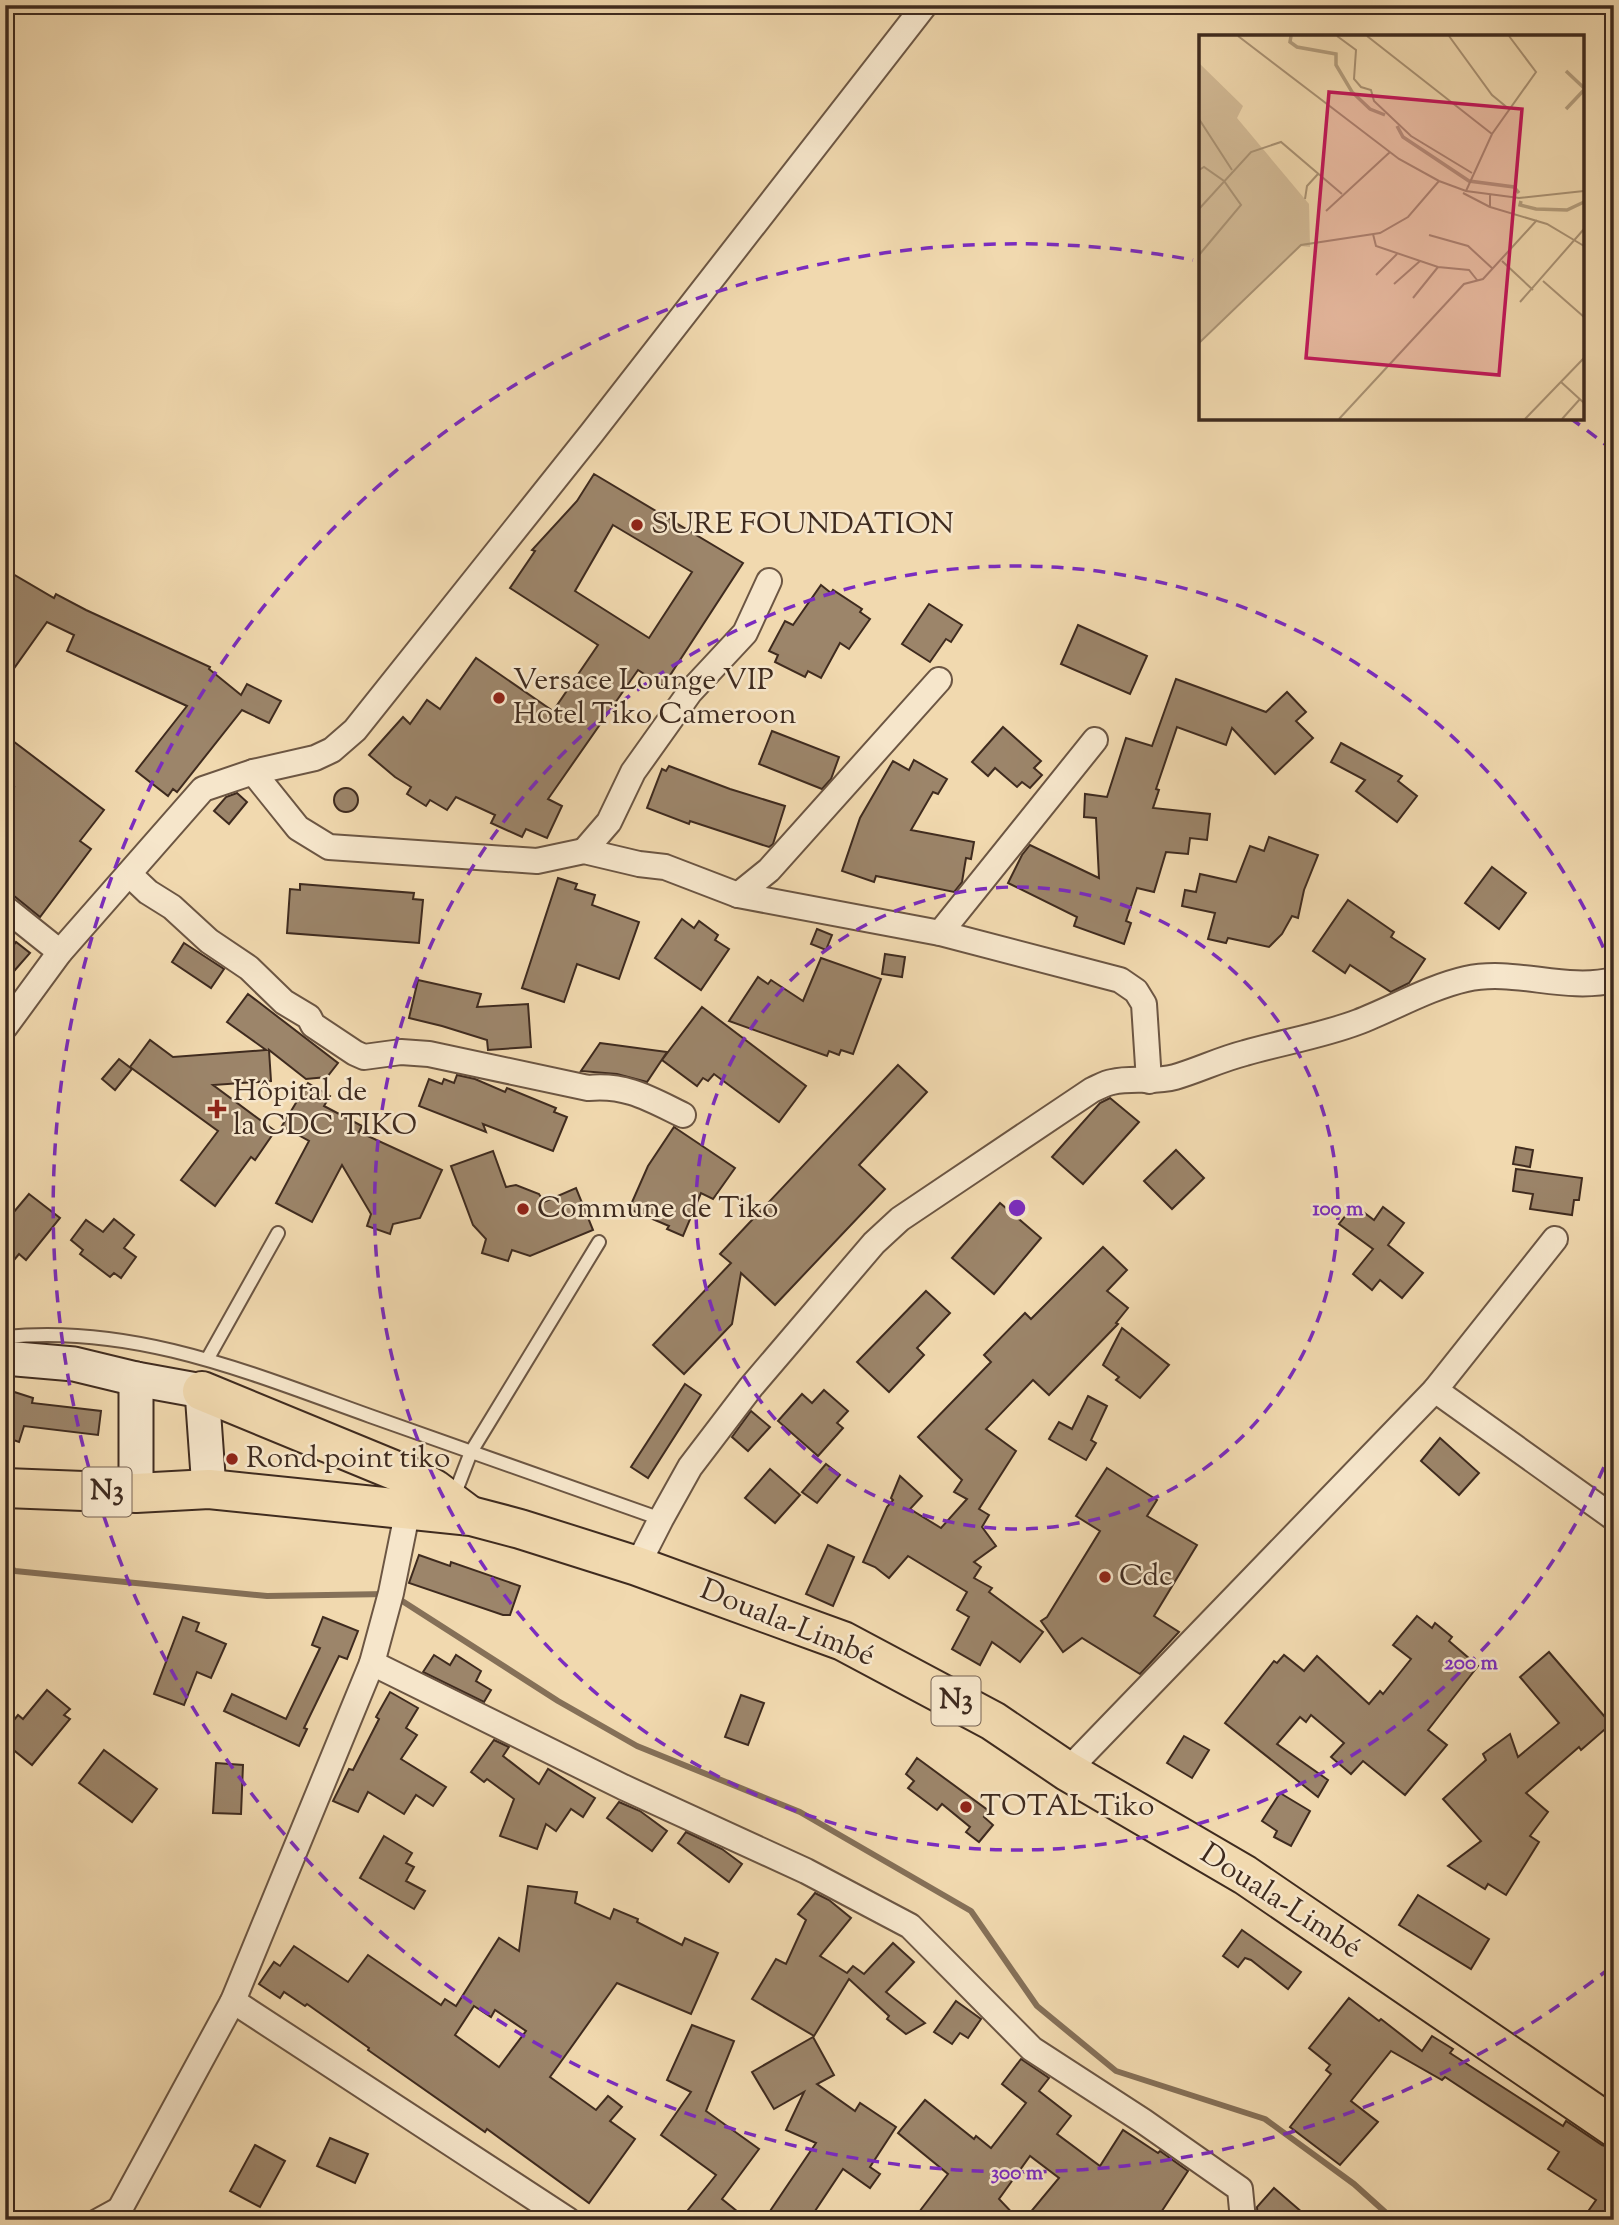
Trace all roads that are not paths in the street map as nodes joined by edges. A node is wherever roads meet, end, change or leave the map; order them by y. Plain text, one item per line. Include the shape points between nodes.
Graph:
1 (925, 5) edge
2 (769, 581) dead end
3 (939, 680) dead end
4 (1095, 740) dead end
5 (253, 772) junction
6 (584, 851) junction
7 (129, 874) junction
8 (738, 895) junction
9 (5, 908) edge
10 (940, 933) junction
11 (60, 953) junction
12 (1614, 981) edge
13 (5, 1027) edge
14 (1149, 1081) junction
15 (683, 1115) dead end
16 (278, 1233) dead end
17 (1555, 1239) dead end
18 (599, 1242) dead end
19 (5, 1337) edge
20 (5, 1358) edge
21 (205, 1375) junction
22 (136, 1379) junction
23 (1435, 1390) junction
24 (471, 1452) junction
25 (5, 1488) edge
26 (209, 1489) junction
27 (136, 1493) junction
28 (408, 1508) junction
29 (461, 1510) junction
30 (1614, 1518) edge
31 (660, 1519) junction
32 (637, 1566) junction
33 (372, 1663) junction
34 (1067, 1771) junction
35 (233, 2001) junction
36 (1614, 2127) edge
37 (120, 2209) edge
38 (88, 2220) edge
39 (568, 2220) edge
40 (1243, 2220) edge

1 - 5 street via 355,730 315,758
2 - 6 street via 744,633 690,692 633,772 609,822
3 - 8 street via 769,870
4 - 10 street
5 - 6 street via 298,828 329,847 537,861
5 - 7 street via 203,789
6 - 8 street via 665,867
7 - 11 street
7 - 15 street via 249,968 284,1002 309,1017 313,1026 364,1057 429,1054 589,1088 620,1088
8 - 10 street
9 - 11 street
10 - 14 street via 1120,980 1136,990 1144,1004
11 - 13 street
12 - 14 street via 1465,979 1355,1023
14 - 31 street via 1111,1082 1092,1090 900,1219 874,1243 751,1387 690,1467
16 - 21 lane
17 - 23 street
18 - 24 lane
19 - 21 lane via 122,1339
20 - 22 street via 74,1364
21 - 22 street
21 - 24 lane
21 - 26 street
21 - 29 highway via 418,1480
22 - 27 street
23 - 30 street
23 - 34 street
24 - 29 lane
24 - 31 lane
25 - 27 highway, Douala-Limbé / N3
26 - 27 highway, Douala-Limbé / N3
26 - 28 highway, Douala-Limbé / N3
28 - 29 highway, Douala-Limbé / N3
28 - 33 street
29 - 32 highway, Douala-Limbé / N3
31 - 32 street
32 - 34 highway, Douala-Limbé / N3 via 843,1641 993,1721
33 - 35 street
33 - 40 street via 806,1871 909,1926 1032,2049 1240,2189
34 - 36 highway, Douala-Limbé / N3 via 1245,1875
35 - 37 street
35 - 39 street
37 - 38 lane

